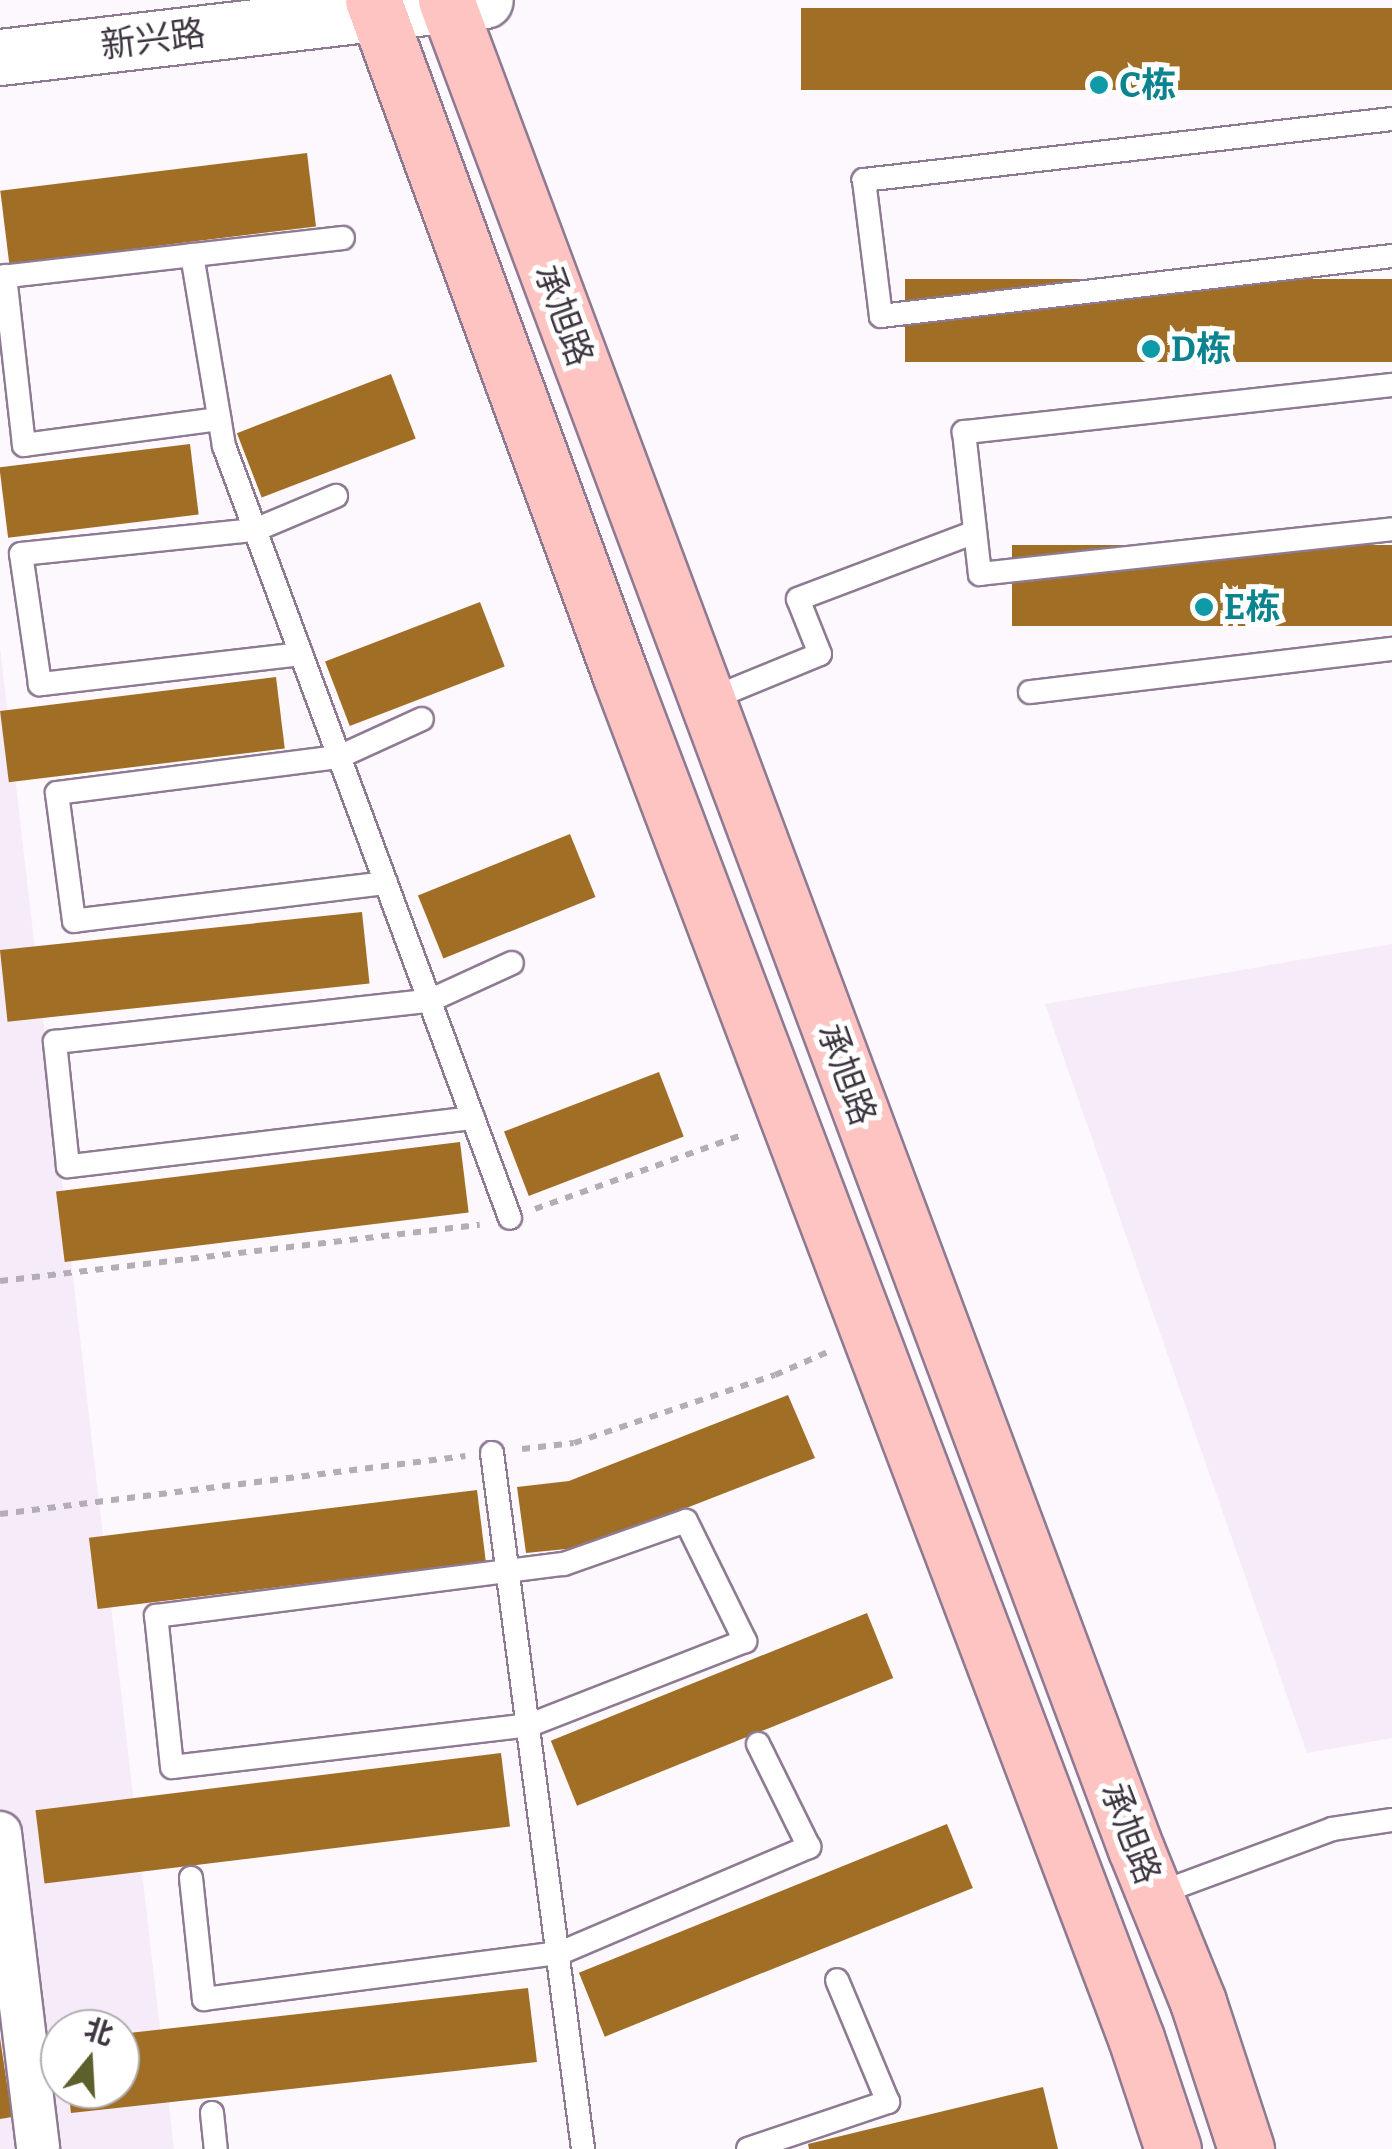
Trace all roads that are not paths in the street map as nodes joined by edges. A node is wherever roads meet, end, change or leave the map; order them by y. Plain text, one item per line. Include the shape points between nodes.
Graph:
1 (460, 2) edge
2 (375, 6) edge
3 (0, 57) edge
4 (1392, 119) edge
5 (343, 238) dead end
6 (192, 255) junction
7 (1392, 256) edge
8 (2, 276) edge
9 (1392, 385) edge
10 (220, 419) junction
11 (336, 496) dead end
12 (1392, 529) edge
13 (255, 530) junction
14 (974, 532) junction
15 (1392, 649) edge
16 (301, 654) junction
17 (1030, 692) dead end
18 (708, 700) junction
19 (422, 719) dead end
20 (339, 757) junction
21 (386, 883) junction
22 (512, 964) dead end
23 (429, 1001) junction
24 (472, 1118) junction
25 (510, 1218) road end
26 (492, 1453) road end
27 (509, 1570) junction
28 (530, 1725) junction
29 (758, 1744) dead end
30 (1392, 1820) edge
31 (0, 1834) edge
32 (192, 1878) dead end
33 (1154, 1894) junction
34 (560, 1953) junction
35 (837, 1980) dead end
36 (212, 2113) dead end
37 (38, 2149) edge
38 (216, 2149) edge
39 (583, 2149) edge
40 (748, 2149) edge
41 (1173, 2149) edge
42 (1246, 2149) edge

1 - 2 main road, 新兴路
1 - 18 main road, 承旭路
2 - 3 main road, 新兴路
2 - 41 main road, 承旭路
4 - 7 lane via 864,180 880,316
5 - 6 lane
6 - 8 lane
6 - 10 lane
8 - 10 lane via 24,445
9 - 14 lane via 964,432
10 - 13 lane
11 - 13 lane
12 - 14 lane via 980,574
13 - 16 lane
13 - 16 lane via 21,554 40,684
14 - 18 lane via 798,599 820,654
15 - 17 lane
16 - 20 lane
18 - 33 main road, 承旭路
19 - 20 lane
20 - 21 lane
20 - 21 lane via 57,793 74,921
21 - 23 lane
22 - 23 lane
23 - 24 lane
23 - 24 lane via 54,1042 68,1166
24 - 25 lane
26 - 27 lane
27 - 28 lane
27 - 28 lane via 564,1564 686,1521 745,1641
27 - 28 lane via 156,1616 172,1767
28 - 34 lane
29 - 34 lane via 809,1848
30 - 33 lane via 1332,1829
31 - 37 street
32 - 34 lane via 204,1999
33 - 42 main road, 承旭路
34 - 39 lane
35 - 40 lane via 888,2102
36 - 38 lane

